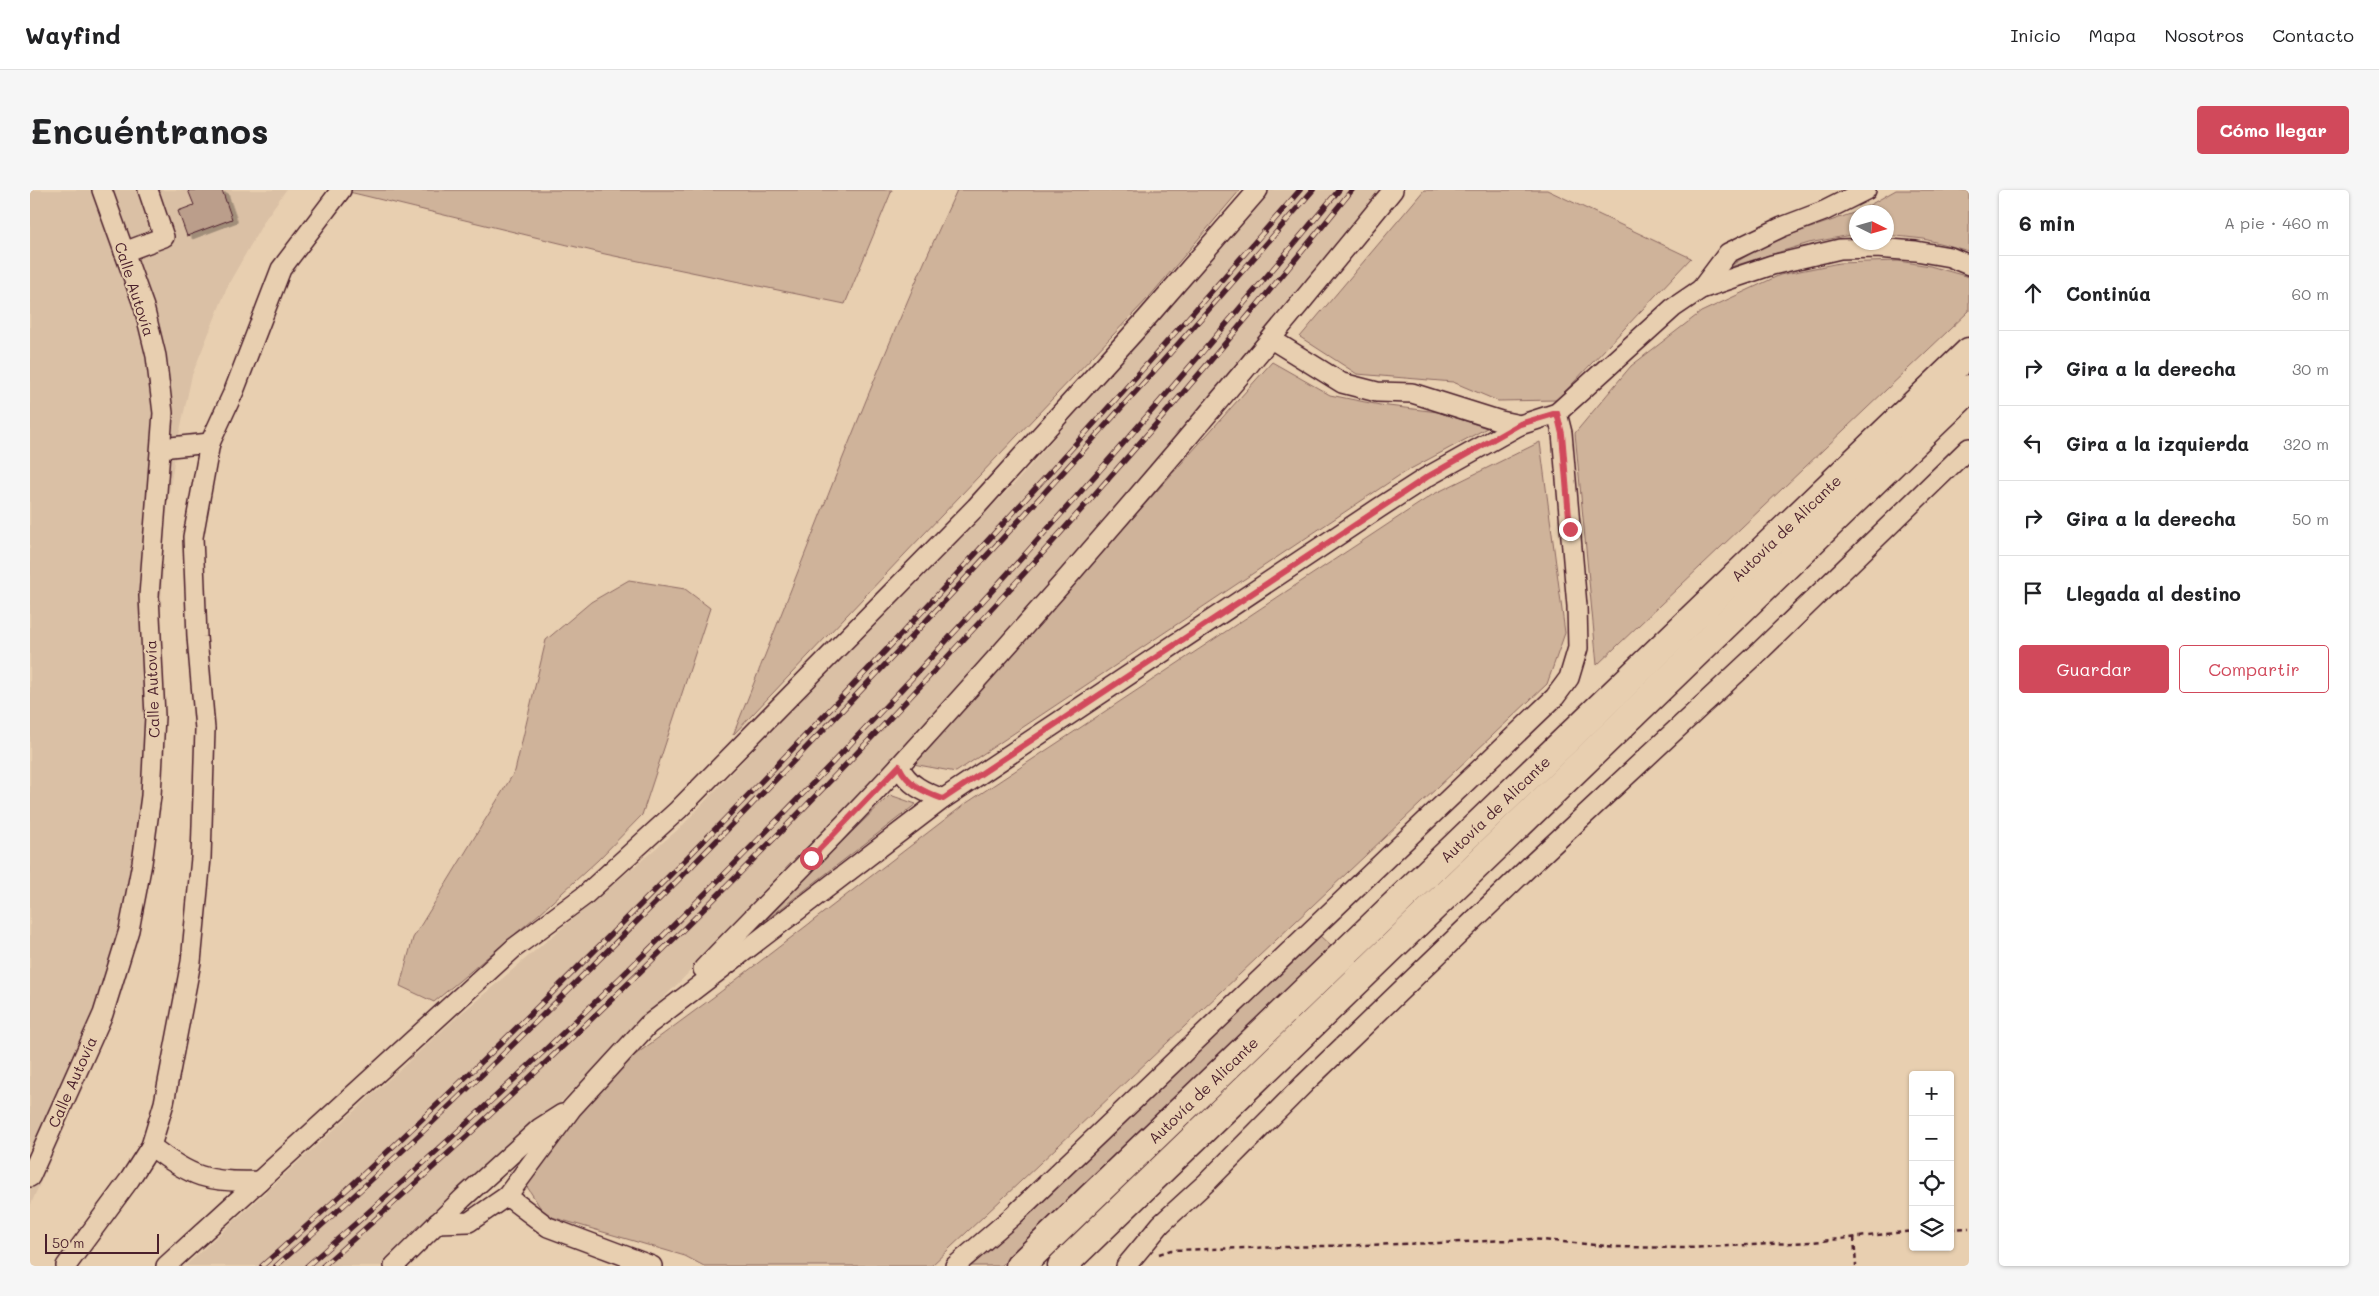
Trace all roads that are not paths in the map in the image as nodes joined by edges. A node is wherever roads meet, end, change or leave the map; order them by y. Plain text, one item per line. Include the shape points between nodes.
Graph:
1 (102, 190) edge
2 (148, 190) edge
3 (340, 190) edge
4 (1258, 190) edge
5 (1393, 190) edge
6 (1866, 190) edge
7 (124, 252) junction
8 (1969, 265) edge
9 (1701, 289) junction
10 (1271, 339) junction
11 (1969, 352) edge
12 (1969, 389) edge
13 (1557, 413) junction
14 (1520, 424) junction
15 (210, 444) junction
16 (161, 448) junction
17 (1969, 448) edge
18 (899, 766) junction
19 (943, 799) junction
20 (654, 1021) junction
21 (572, 1108) junction
22 (151, 1146) junction
23 (30, 1177) edge
24 (259, 1181) junction
25 (507, 1196) junction
26 (437, 1224) junction
27 (1127, 1265) edge
28 (66, 1266) edge
29 (166, 1266) edge
30 (394, 1266) edge
31 (652, 1266) edge
32 (954, 1266) edge
33 (1020, 1266) edge
34 (1062, 1266) edge

1 - 7 street, Calle Autovía
2 - 7 street via 164,237
3 - 15 street via 281,269
4 - 24 street via 976,507 678,810 584,896 514,948
5 - 10 street
6 - 9 street via 1728,253
7 - 16 street, Calle Autovía via 144,307 156,356 163,413
8 - 9 street via 1950,257 1916,251 1840,249 1772,265
9 - 13 street via 1673,308
10 - 14 street via 1342,383 1377,392 1412,393
10 - 18 street via 1117,522
11 - 33 highway, Autovía de Alicante
12 - 34 highway, Autovía de Alicante
13 - 14 street
13 - 32 street via 1562,434 1577,606 1578,648 1569,678 1555,697 1013,1216
14 - 19 street via 1427,477
15 - 16 street
15 - 22 street via 193,537 205,729 201,858 191,962 164,1103
16 - 23 street, Calle Autovía via 149,596 154,716 151,796 142,863 128,930 102,1014
17 - 27 street via 1304,1084 1161,1224
18 - 19 street via 904,776 920,790
18 - 20 street
19 - 20 street
20 - 21 street
21 - 25 street
21 - 26 street via 540,1128
22 - 24 street via 174,1165 200,1177 229,1182
22 - 28 street
24 - 29 street
25 - 26 street via 469,1222
25 - 31 street via 548,1227
26 - 30 street

